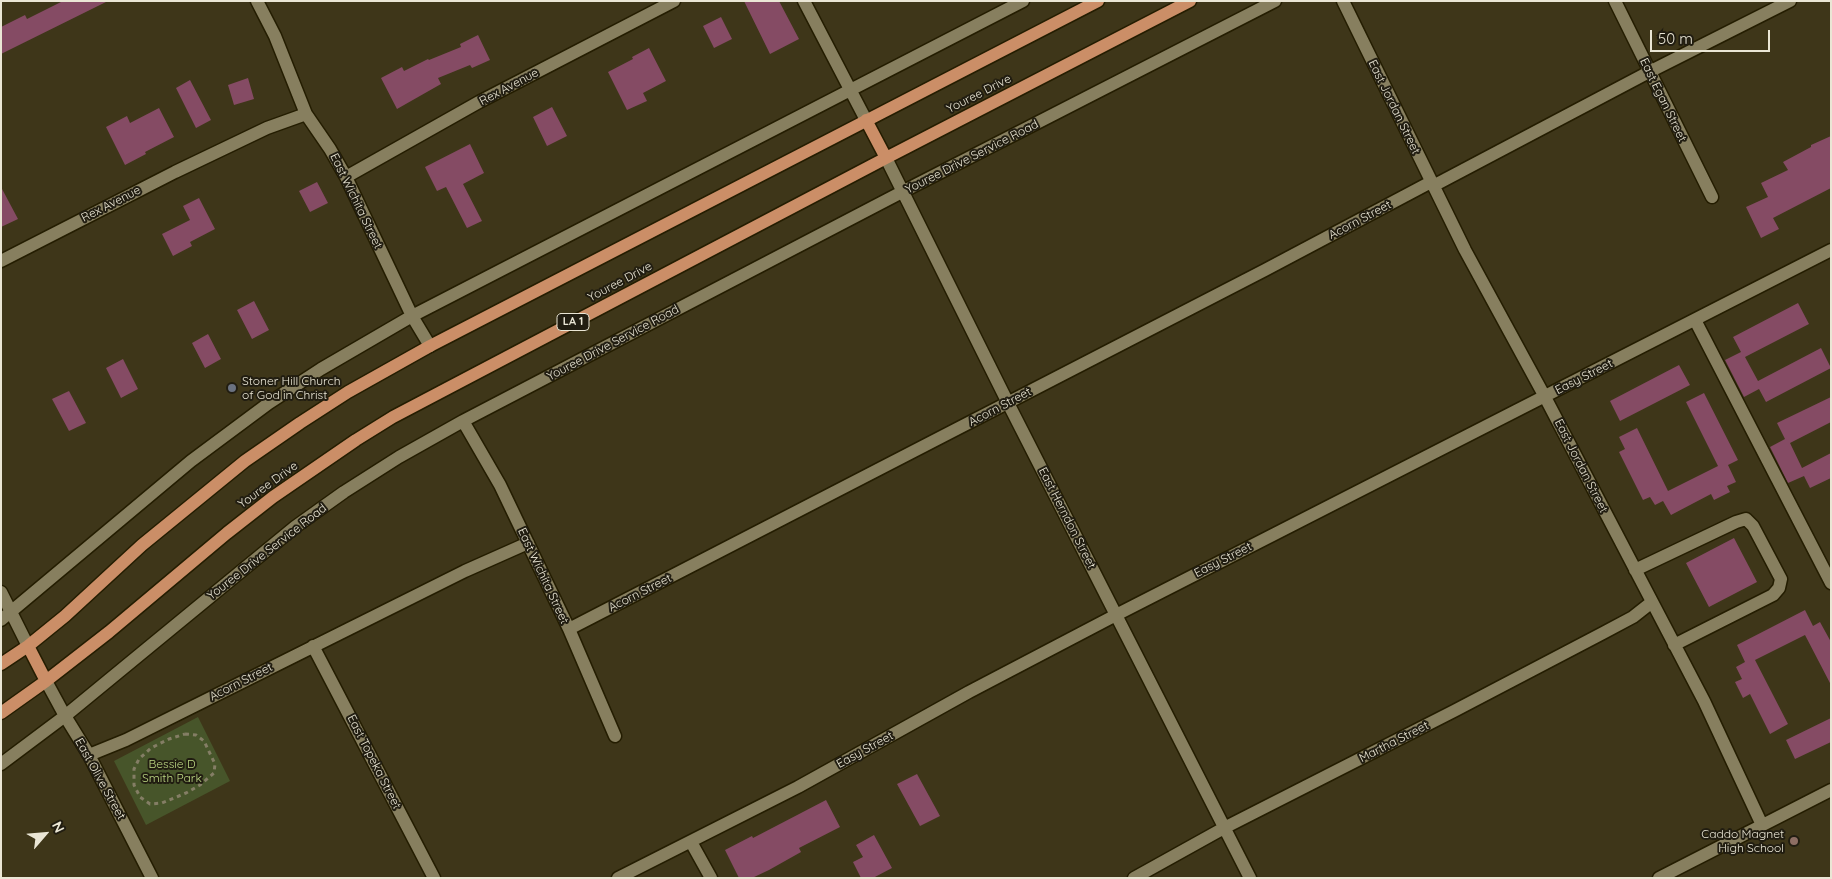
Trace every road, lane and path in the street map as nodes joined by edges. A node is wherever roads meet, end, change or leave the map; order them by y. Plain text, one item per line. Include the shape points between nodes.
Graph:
1 (257, 1) edge
2 (674, 1) edge
3 (804, 1) edge
4 (1023, 1) edge
5 (1098, 1) edge
6 (1190, 1) edge
7 (1275, 1) edge
8 (1343, 1) edge
9 (1615, 1) edge
10 (1790, 1) edge
11 (1649, 72) junction
12 (851, 90) junction
13 (306, 114) junction
14 (866, 120) junction
15 (886, 158) junction
16 (346, 177) junction
17 (1432, 184) junction
18 (902, 192) junction
19 (1712, 197) dead end
20 (1831, 250) edge
21 (1, 261) edge
22 (412, 316) junction
23 (1695, 320) junction
24 (430, 346) junction
25 (1546, 397) junction
26 (1008, 402) junction
27 (463, 422) junction
28 (528, 543) junction
29 (1635, 570) junction
30 (1831, 583) edge
31 (1, 592) edge
32 (1652, 602) junction
33 (1116, 615) junction
34 (6, 616) edge
35 (569, 629) junction
36 (1674, 644) junction
37 (28, 646) junction
38 (313, 646) junction
39 (1, 664) edge
40 (46, 681) junction
41 (1, 713) edge
42 (65, 716) junction
43 (185, 734) joint
44 (615, 736) dead end
45 (89, 754) junction
46 (1, 764) edge
47 (1831, 790) edge
48 (1762, 825) junction
49 (1224, 828) junction
50 (692, 842) junction
51 (152, 878) edge
52 (434, 878) edge
53 (618, 878) edge
54 (711, 878) edge
55 (1134, 878) edge
56 (1250, 878) edge
57 (1659, 878) edge

1 - 13 street, East Wichita Street via 276,36
2 - 16 street, Rex Avenue via 479,102
3 - 12 street
4 - 12 street
5 - 14 main road
6 - 15 main road, Youree Drive / LA 1
7 - 18 street, Youree Drive Service Road
8 - 17 street, East Jordan Street
9 - 11 street, East Egan Street
10 - 11 street, Acorn Street
11 - 17 street, Acorn Street
11 - 19 street, East Egan Street
12 - 14 street
12 - 22 street
13 - 16 street, East Wichita Street
13 - 21 street, Rex Avenue via 267,128 175,172
14 - 15 main road
14 - 24 main road
15 - 18 street, East Herndon Street
15 - 40 main road, Youree Drive / LA 1 via 430,396 371,431 258,509
16 - 22 street, East Wichita Street
17 - 25 street, East Jordan Street
17 - 26 street, Acorn Street
18 - 26 street, East Herndon Street
18 - 27 street, Youree Drive Service Road
20 - 23 street, Easy Street
22 - 24 street, East Wichita Street
22 - 34 street via 321,369 229,431
23 - 25 street, Easy Street
23 - 30 street
24 - 37 main road via 300,422 245,462 142,546
25 - 29 street, East Jordan Street
25 - 33 street, Easy Street
26 - 33 street, East Herndon Street
26 - 35 street, Acorn Street
27 - 28 street, East Wichita Street via 492,470
27 - 42 street, Youree Drive Service Road via 398,457 295,526
28 - 35 street, East Wichita Street
28 - 38 street, Acorn Street
29 - 32 street, East Jordan Street
29 - 36 street via 1746,519 1753,526 1781,579 1773,595
31 - 34 street
32 - 36 street, East Jordan Street
32 - 49 street, Martha Street via 1586,642
33 - 49 street, East Herndon Street
33 - 50 street, Easy Street
34 - 37 street
35 - 44 street, East Wichita Street
36 - 48 street, East Jordan Street
37 - 39 main road
37 - 40 main road
38 - 45 street, Acorn Street via 126,740
38 - 52 street, East Topeka Street
40 - 41 main road, Youree Drive / LA 1
40 - 42 street, East Olive Street
42 - 45 street, East Olive Street
42 - 46 street, Youree Drive Service Road
43 - 43 path via 196,735 204,741 215,764 214,773 186,793 162,803 150,804 140,797 134,785 134,769 151,748
45 - 51 street, East Olive Street
47 - 48 street
48 - 57 street
49 - 55 street, Martha Street
49 - 56 street, East Herndon Street
50 - 53 street, Easy Street
50 - 54 street

